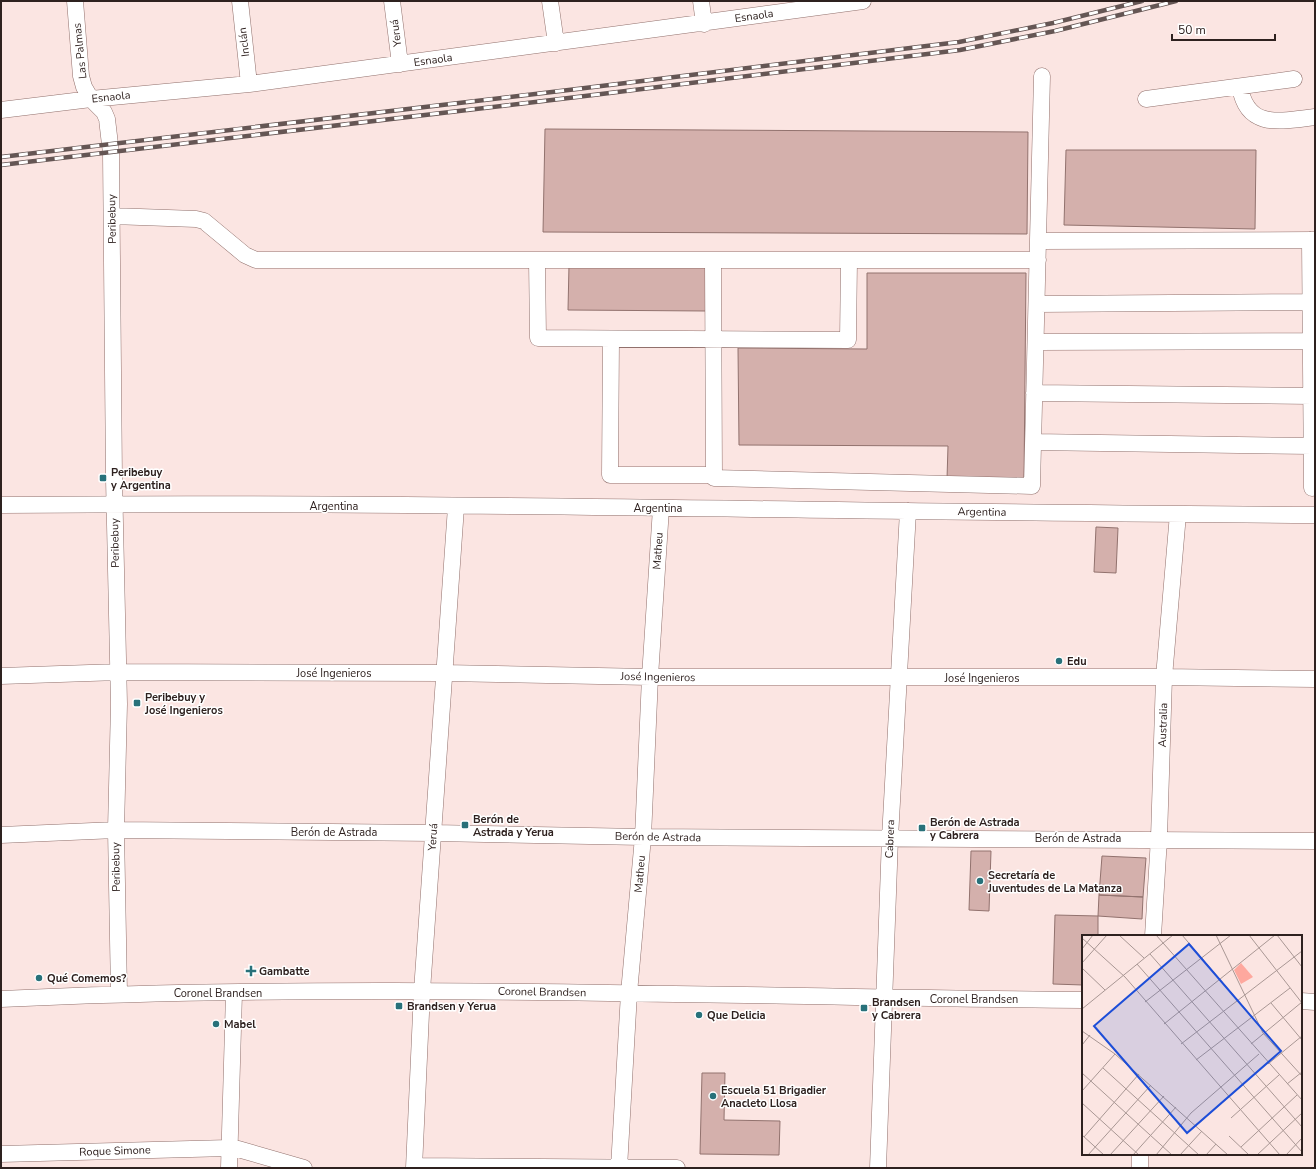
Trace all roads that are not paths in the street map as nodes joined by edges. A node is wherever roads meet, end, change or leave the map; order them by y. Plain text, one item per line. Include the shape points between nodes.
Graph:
1 (75, 1) edge
2 (240, 1) edge
3 (392, 1) edge
4 (550, 1) edge
5 (701, 1) edge
6 (863, 1) edge
7 (704, 24) junction
8 (556, 43) junction
9 (400, 64) junction
10 (1042, 76) dead end
11 (1294, 79) dead end
12 (249, 84) junction
13 (1240, 87) junction
14 (91, 99) junction
15 (1146, 99) dead end
16 (1, 110) edge
17 (1315, 117) edge
18 (112, 216) junction
19 (1313, 240) edge
20 (1038, 242) junction
21 (537, 260) junction
22 (713, 260) junction
23 (849, 260) junction
24 (1038, 260) junction
25 (1311, 302) junction
26 (1037, 304) junction
27 (611, 339) junction
28 (714, 339) junction
29 (1311, 341) junction
30 (1036, 342) junction
31 (1034, 393) junction
32 (1312, 396) junction
33 (1033, 442) junction
34 (1312, 446) junction
35 (714, 475) junction
36 (1312, 488) dead end
37 (115, 504) junction
38 (1, 505) edge
39 (456, 507) junction
40 (661, 508) junction
41 (908, 510) junction
42 (1178, 514) junction
43 (1315, 515) edge
44 (119, 672) junction
45 (444, 674) junction
46 (1, 676) edge
47 (650, 677) junction
48 (1164, 677) junction
49 (899, 678) junction
50 (1315, 679) edge
51 (116, 830) junction
52 (434, 833) junction
53 (1, 835) edge
54 (643, 837) junction
55 (890, 838) junction
56 (1159, 838) junction
57 (1315, 841) edge
58 (1153, 935) edge
59 (422, 991) junction
60 (119, 993) junction
61 (234, 993) junction
62 (629, 993) junction
63 (1, 998) edge
64 (885, 998) junction
65 (1082, 1000) edge
66 (1302, 1001) edge
67 (1315, 1002) edge
68 (229, 1148) junction
69 (1, 1154) edge
70 (1140, 1155) edge
71 (414, 1167) edge
72 (619, 1167) edge
73 (229, 1168) edge
74 (304, 1168) edge
75 (677, 1168) edge
76 (878, 1168) edge
77 (1140, 1168) edge

1 - 14 street, Las Palmas via 81,76
2 - 12 street, Inclán
3 - 9 street, Yeruá
4 - 8 street
5 - 7 street
6 - 7 street, Esnaola
7 - 8 street, Esnaola
8 - 9 street, Esnaola
9 - 12 street, Esnaola
10 - 20 street
11 - 13 street
12 - 14 street, Esnaola
13 - 15 street
13 - 17 street via 1245,107 1266,120 1286,121
14 - 16 street, Esnaola
14 - 18 street, Peribebuy via 104,112 107,119 111,153
18 - 21 street via 204,221 245,256 256,260
18 - 37 street, Peribebuy
19 - 20 street
19 - 25 street
20 - 24 street
21 - 22 street
21 - 27 street via 538,338
22 - 23 street
22 - 28 street
23 - 24 street
23 - 28 street via 848,340
24 - 26 street
25 - 26 street
25 - 29 street
26 - 30 street
27 - 28 street
27 - 35 street via 610,475
28 - 35 street
29 - 30 street
29 - 32 street
30 - 31 street
31 - 32 street
31 - 33 street
32 - 34 street
33 - 34 street
33 - 35 street via 1032,486 714,478
34 - 36 street
37 - 38 street, Argentina
37 - 39 street, Argentina
37 - 44 street, Peribebuy
39 - 40 street, Argentina
39 - 45 street, Yeruá
40 - 41 street, Argentina
40 - 47 street, Matheu
41 - 42 street, Argentina
41 - 49 street, Cabrera
42 - 43 street, Argentina
42 - 48 street, Australia
44 - 45 street, José Ingenieros
44 - 46 street, José Ingenieros
44 - 51 street, Peribebuy
45 - 47 street, José Ingenieros
45 - 52 street, Yeruá
47 - 49 street, José Ingenieros
47 - 54 street, Matheu
48 - 49 street, José Ingenieros
48 - 50 street, José Ingenieros
48 - 56 street, Australia
49 - 55 street, Cabrera
51 - 52 street, Berón de Astrada
51 - 53 street, Berón de Astrada
51 - 60 street, Peribebuy
52 - 54 street, Berón de Astrada
52 - 59 street, Yeruá
54 - 55 street, Berón de Astrada
54 - 62 street, Matheu
55 - 56 street, Berón de Astrada
55 - 64 street, Cabrera
56 - 57 street, Berón de Astrada
56 - 58 street, Australia
59 - 61 street, Coronel Brandsen
59 - 62 street, Coronel Brandsen
59 - 71 street, Yeruá
60 - 61 street, Coronel Brandsen
60 - 63 street, Coronel Brandsen
61 - 68 street
62 - 64 street, Coronel Brandsen
62 - 72 street, Matheu
64 - 65 street, Coronel Brandsen
64 - 76 street, Cabrera
66 - 67 street
68 - 69 street, Roque Simone
68 - 73 street
68 - 74 street, Roque Simone
70 - 77 street
71 - 72 street
72 - 75 street

